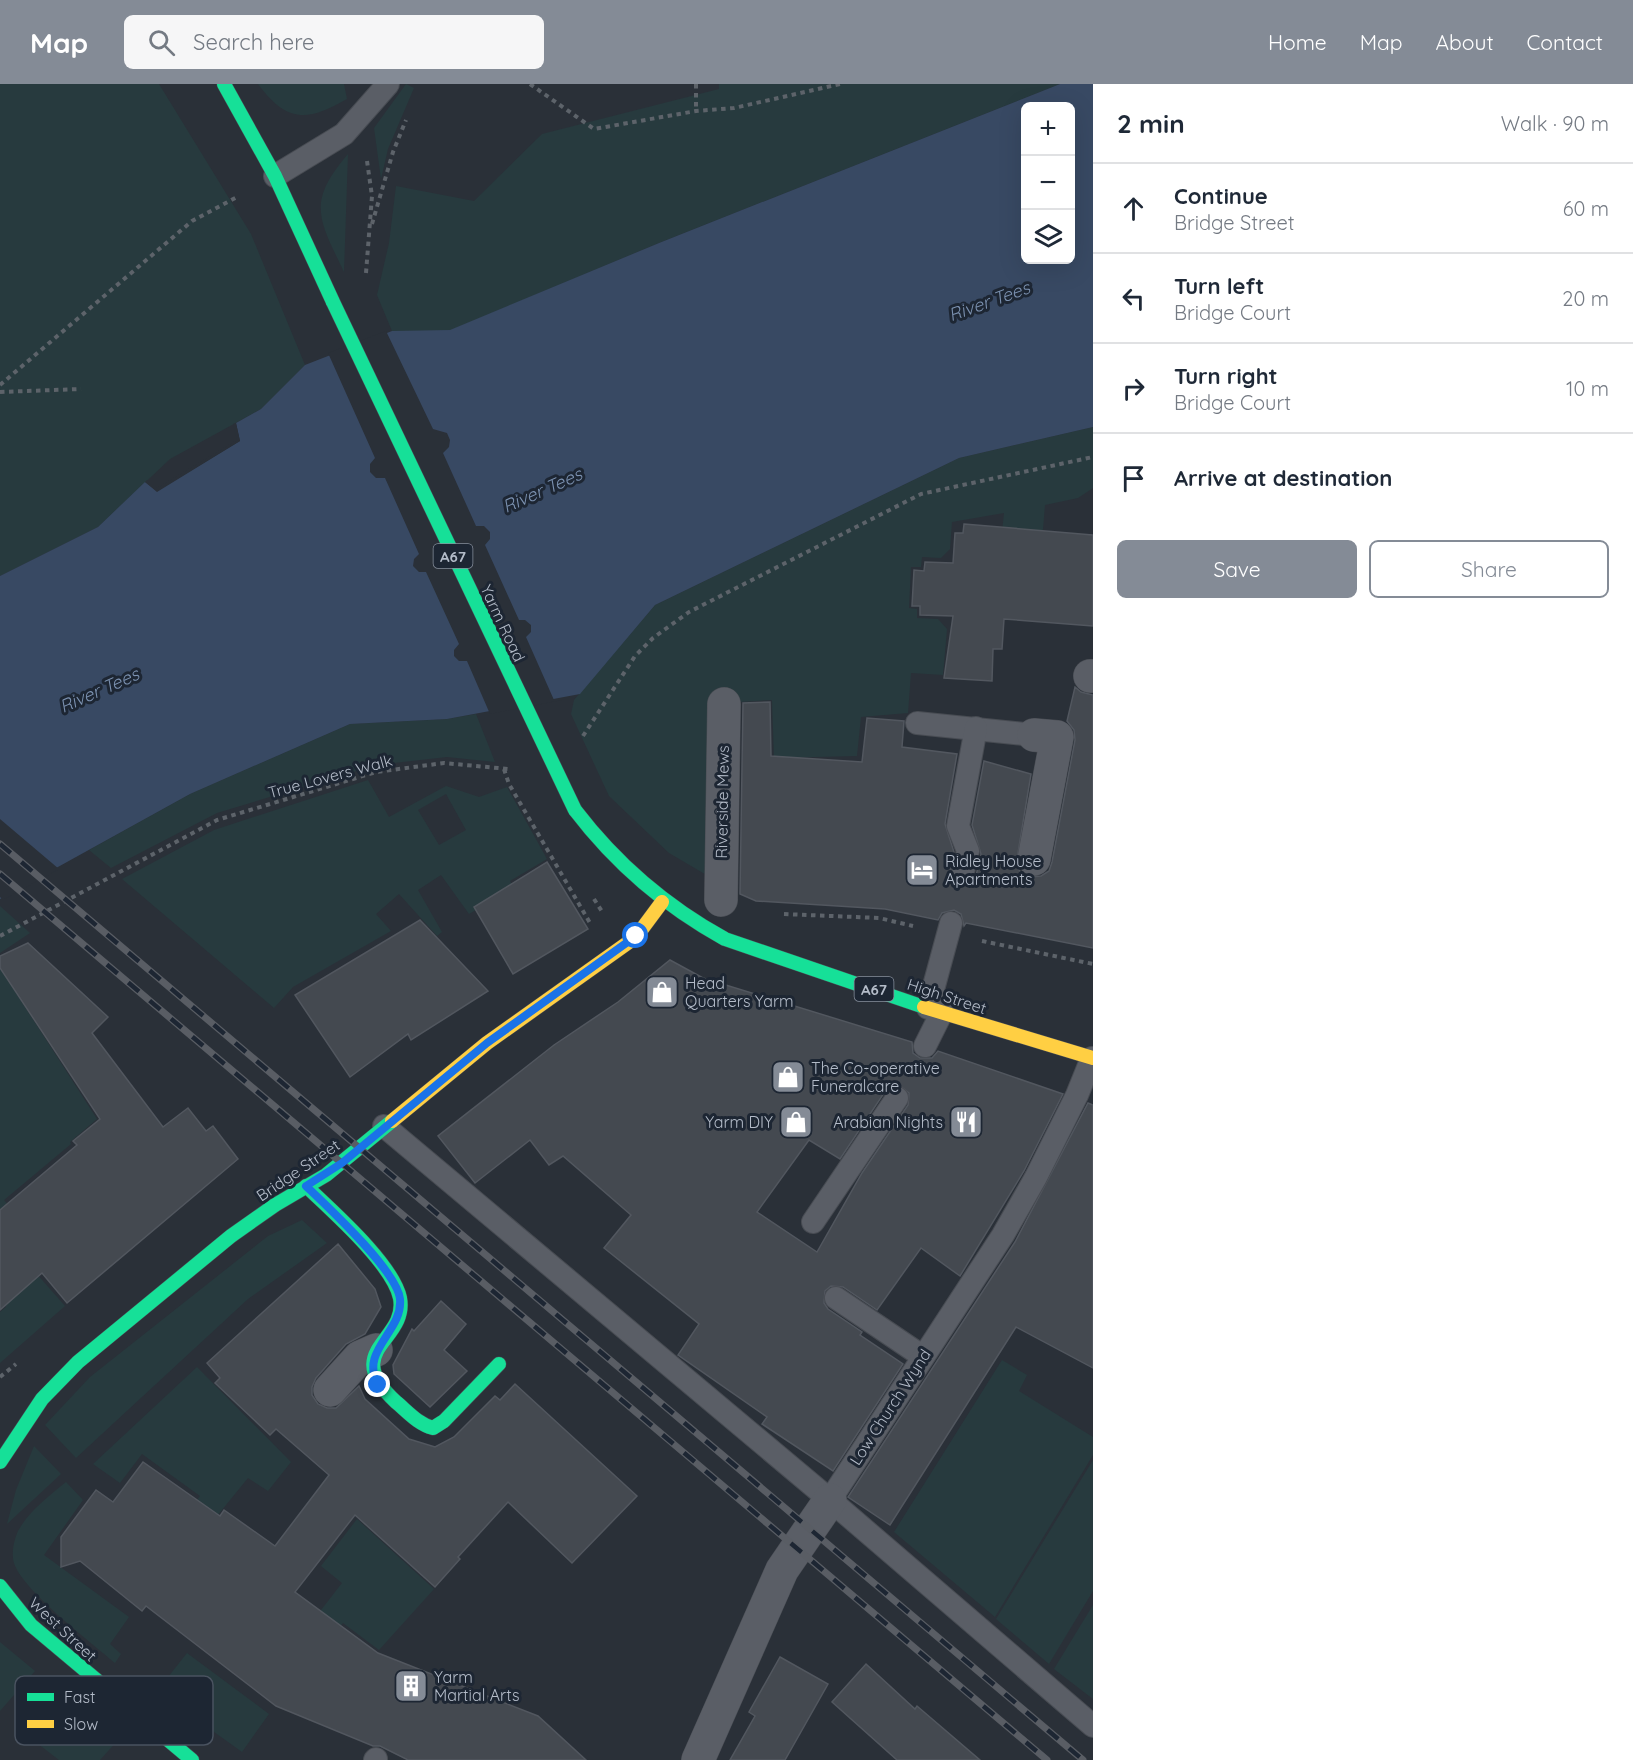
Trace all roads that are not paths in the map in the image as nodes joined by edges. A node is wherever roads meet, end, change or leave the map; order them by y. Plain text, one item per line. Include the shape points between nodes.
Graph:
1 (224, 84) edge
2 (388, 84) edge
3 (275, 176) junction
4 (724, 704) dead end
5 (917, 723) dead end
6 (976, 728) junction
7 (1034, 735) joint
8 (1034, 858) dead end
9 (963, 872) dead end
10 (721, 900) road end
11 (663, 902) junction
12 (949, 928) road end
13 (935, 1010) junction
14 (925, 1046) dead end
15 (1093, 1058) edge
16 (897, 1098) dead end
17 (384, 1126) junction
18 (306, 1186) junction
19 (813, 1222) dead end
20 (836, 1298) dead end
21 (376, 1350) junction
22 (922, 1356) junction
23 (499, 1364) dead end
24 (330, 1390) dead end
25 (0, 1462) edge
26 (830, 1500) junction
27 (0, 1586) edge
28 (92, 1676) edge
29 (1093, 1726) edge
30 (174, 1745) edge
31 (192, 1760) edge
32 (698, 1760) edge

1 - 3 street, A67
2 - 3 lane via 344,134
3 - 11 street, Yarm Road / A67, bridge via 560,782 575,810 626,872
4 - 10 street, Riverside Mews
5 - 6 lane
6 - 7 lane
6 - 9 lane via 958,826 968,851
7 - 8 street via 1057,737
11 - 13 street, High Street / A67 via 726,939
11 - 17 street, Bridge Street via 636,936 487,1043
12 - 13 lane
13 - 14 lane
13 - 15 street, High Street / A67
15 - 22 lane, Low Church Wynd via 1036,1177 1003,1235
16 - 19 lane
17 - 18 street, Bridge Street via 342,1163
17 - 26 lane
18 - 21 street via 351,1229 399,1293 398,1313
18 - 25 street, Bridge Street via 231,1236 78,1362 42,1399
20 - 22 lane
21 - 23 street via 373,1370 378,1385 427,1428 439,1426
21 - 24 street via 360,1357
22 - 26 lane, Low Church Wynd
26 - 29 lane
26 - 32 street, Low Church Wynd via 782,1570
27 - 28 street, West Street via 39,1632
30 - 31 street, West Street

